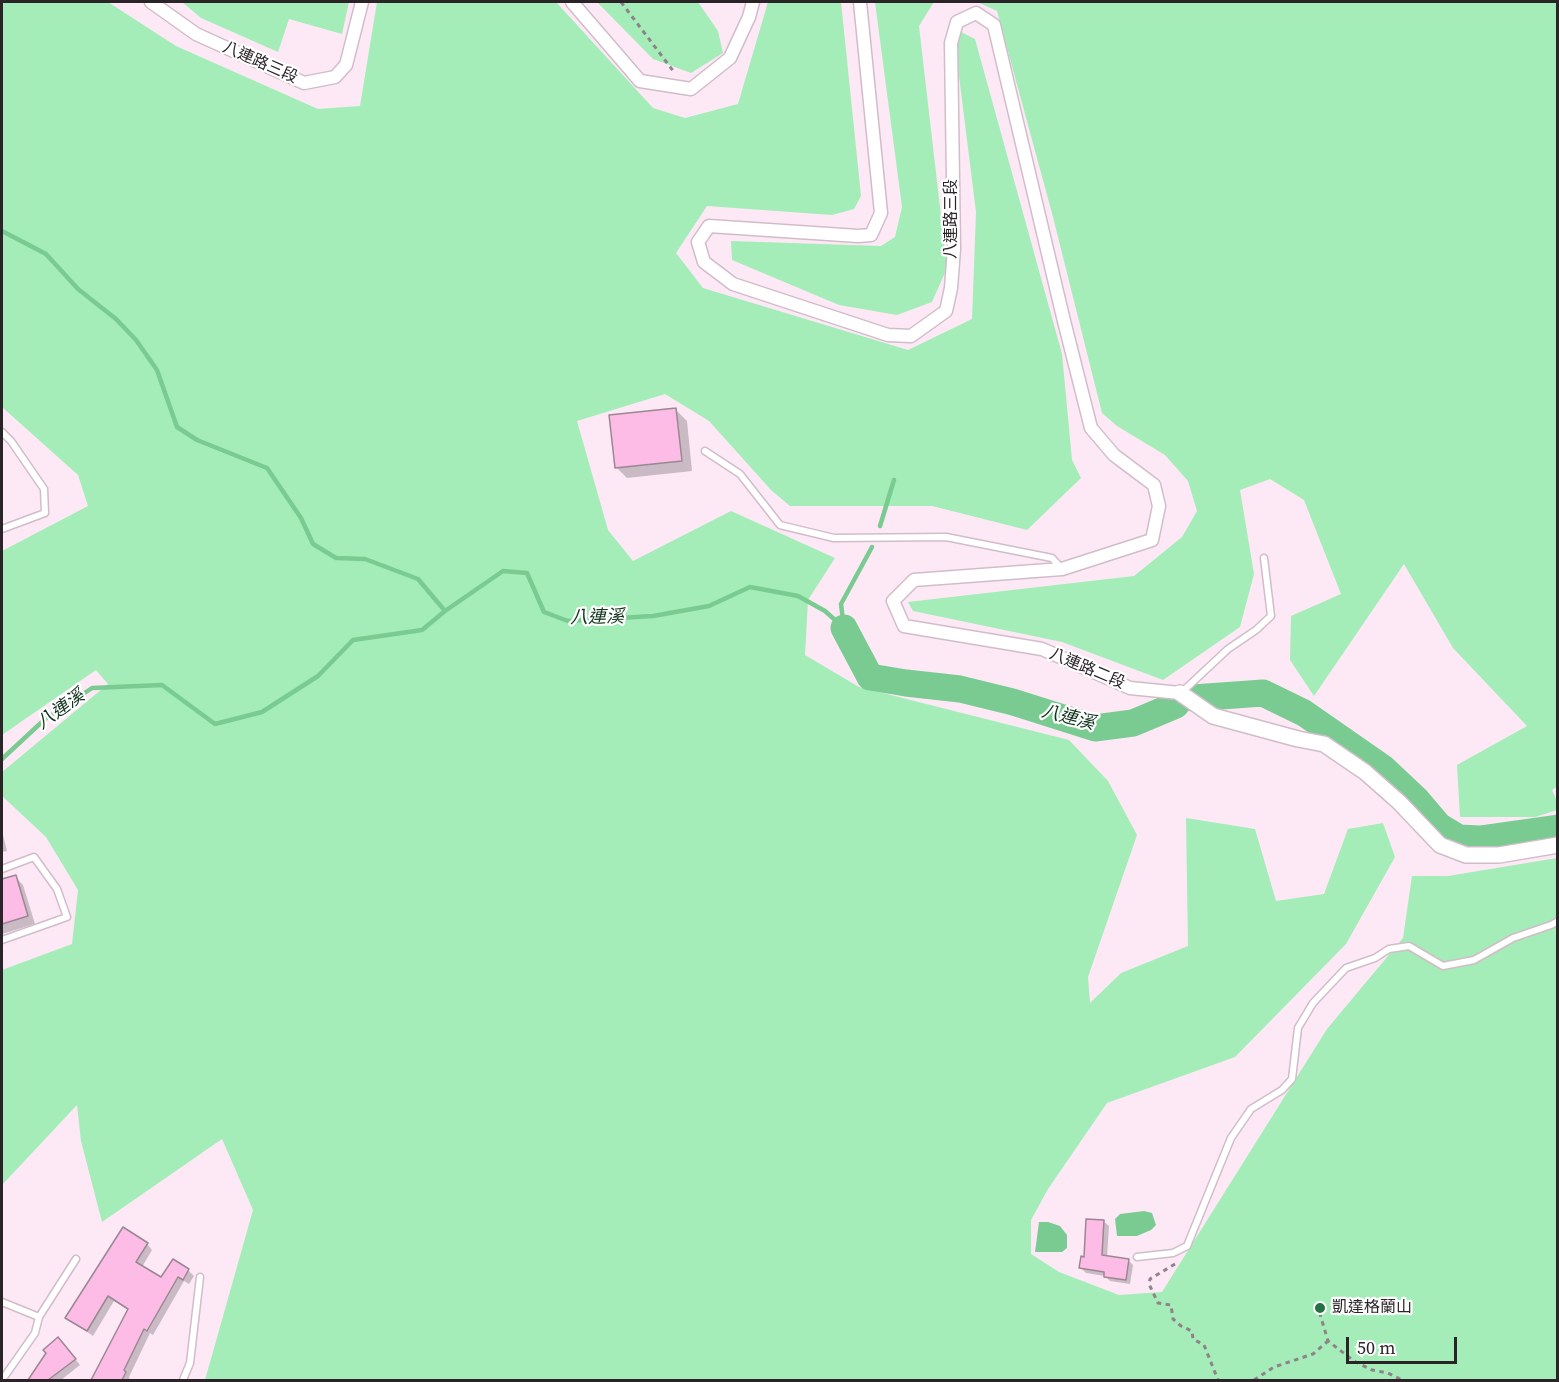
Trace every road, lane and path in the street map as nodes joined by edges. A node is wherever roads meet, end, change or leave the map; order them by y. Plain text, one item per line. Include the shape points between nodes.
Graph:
1 (151, 2) edge
2 (362, 2) edge
3 (572, 2) edge
4 (621, 2) edge
5 (753, 2) edge
6 (860, 2) edge
7 (686, 88) junction
8 (2, 432) edge
9 (705, 451) dead end
10 (2, 529) edge
11 (1152, 540) joint
12 (1264, 558) dead end
13 (1062, 569) junction
14 (1180, 693) junction
15 (1557, 845) edge
16 (2, 869) edge
17 (1557, 921) edge
18 (2, 940) edge
19 (1187, 1246) junction
20 (1137, 1257) dead end
21 (76, 1259) dead end
22 (200, 1276) dead end
23 (2, 1302) edge
24 (1317, 1304) dead end
25 (39, 1317) junction
26 (1328, 1341) junction
27 (2, 1380) edge
28 (183, 1380) edge
29 (1218, 1380) edge
30 (1254, 1380) edge
31 (1401, 1380) edge

1 - 2 street, 八連路三段 via 196,34 304,83 335,77 345,65
3 - 7 street via 640,81
4 - 7 path
5 - 7 street via 730,58 691,89
6 - 11 street, 八連路三段 via 881,213 871,235 709,226 698,242 704,262 733,284 888,334 911,336 946,310 954,249 951,43 957,22 976,13 994,25 1091,428 1114,455 1154,485 1160,506
8 - 10 lane via 44,489 45,513
9 - 13 lane via 740,474 780,525 834,538 946,537 1052,558
11 - 13 street, 八連路二段
12 - 14 lane via 1271,616
13 - 14 street, 八連路二段 via 915,580 893,601 904,626 1042,649 1130,688
14 - 15 street, 八連路二段 via 1213,716 1324,744 1365,772 1440,845 1466,855 1499,855
16 - 18 lane via 34,857 57,889 68,917
17 - 19 lane via 1513,938 1474,960 1443,966 1409,946 1389,949 1346,968 1313,1003 1298,1028 1292,1079 1251,1109 1232,1138
19 - 20 lane via 1173,1253
19 - 29 path via 1177,1262 1150,1279 1149,1284 1158,1303 1171,1305 1173,1319 1192,1331 1193,1339 1204,1345
21 - 25 lane
22 - 28 lane via 190,1363
23 - 25 lane
24 - 26 path
25 - 27 lane via 35,1334
26 - 30 path via 1313,1354 1274,1367
26 - 31 path via 1372,1370

